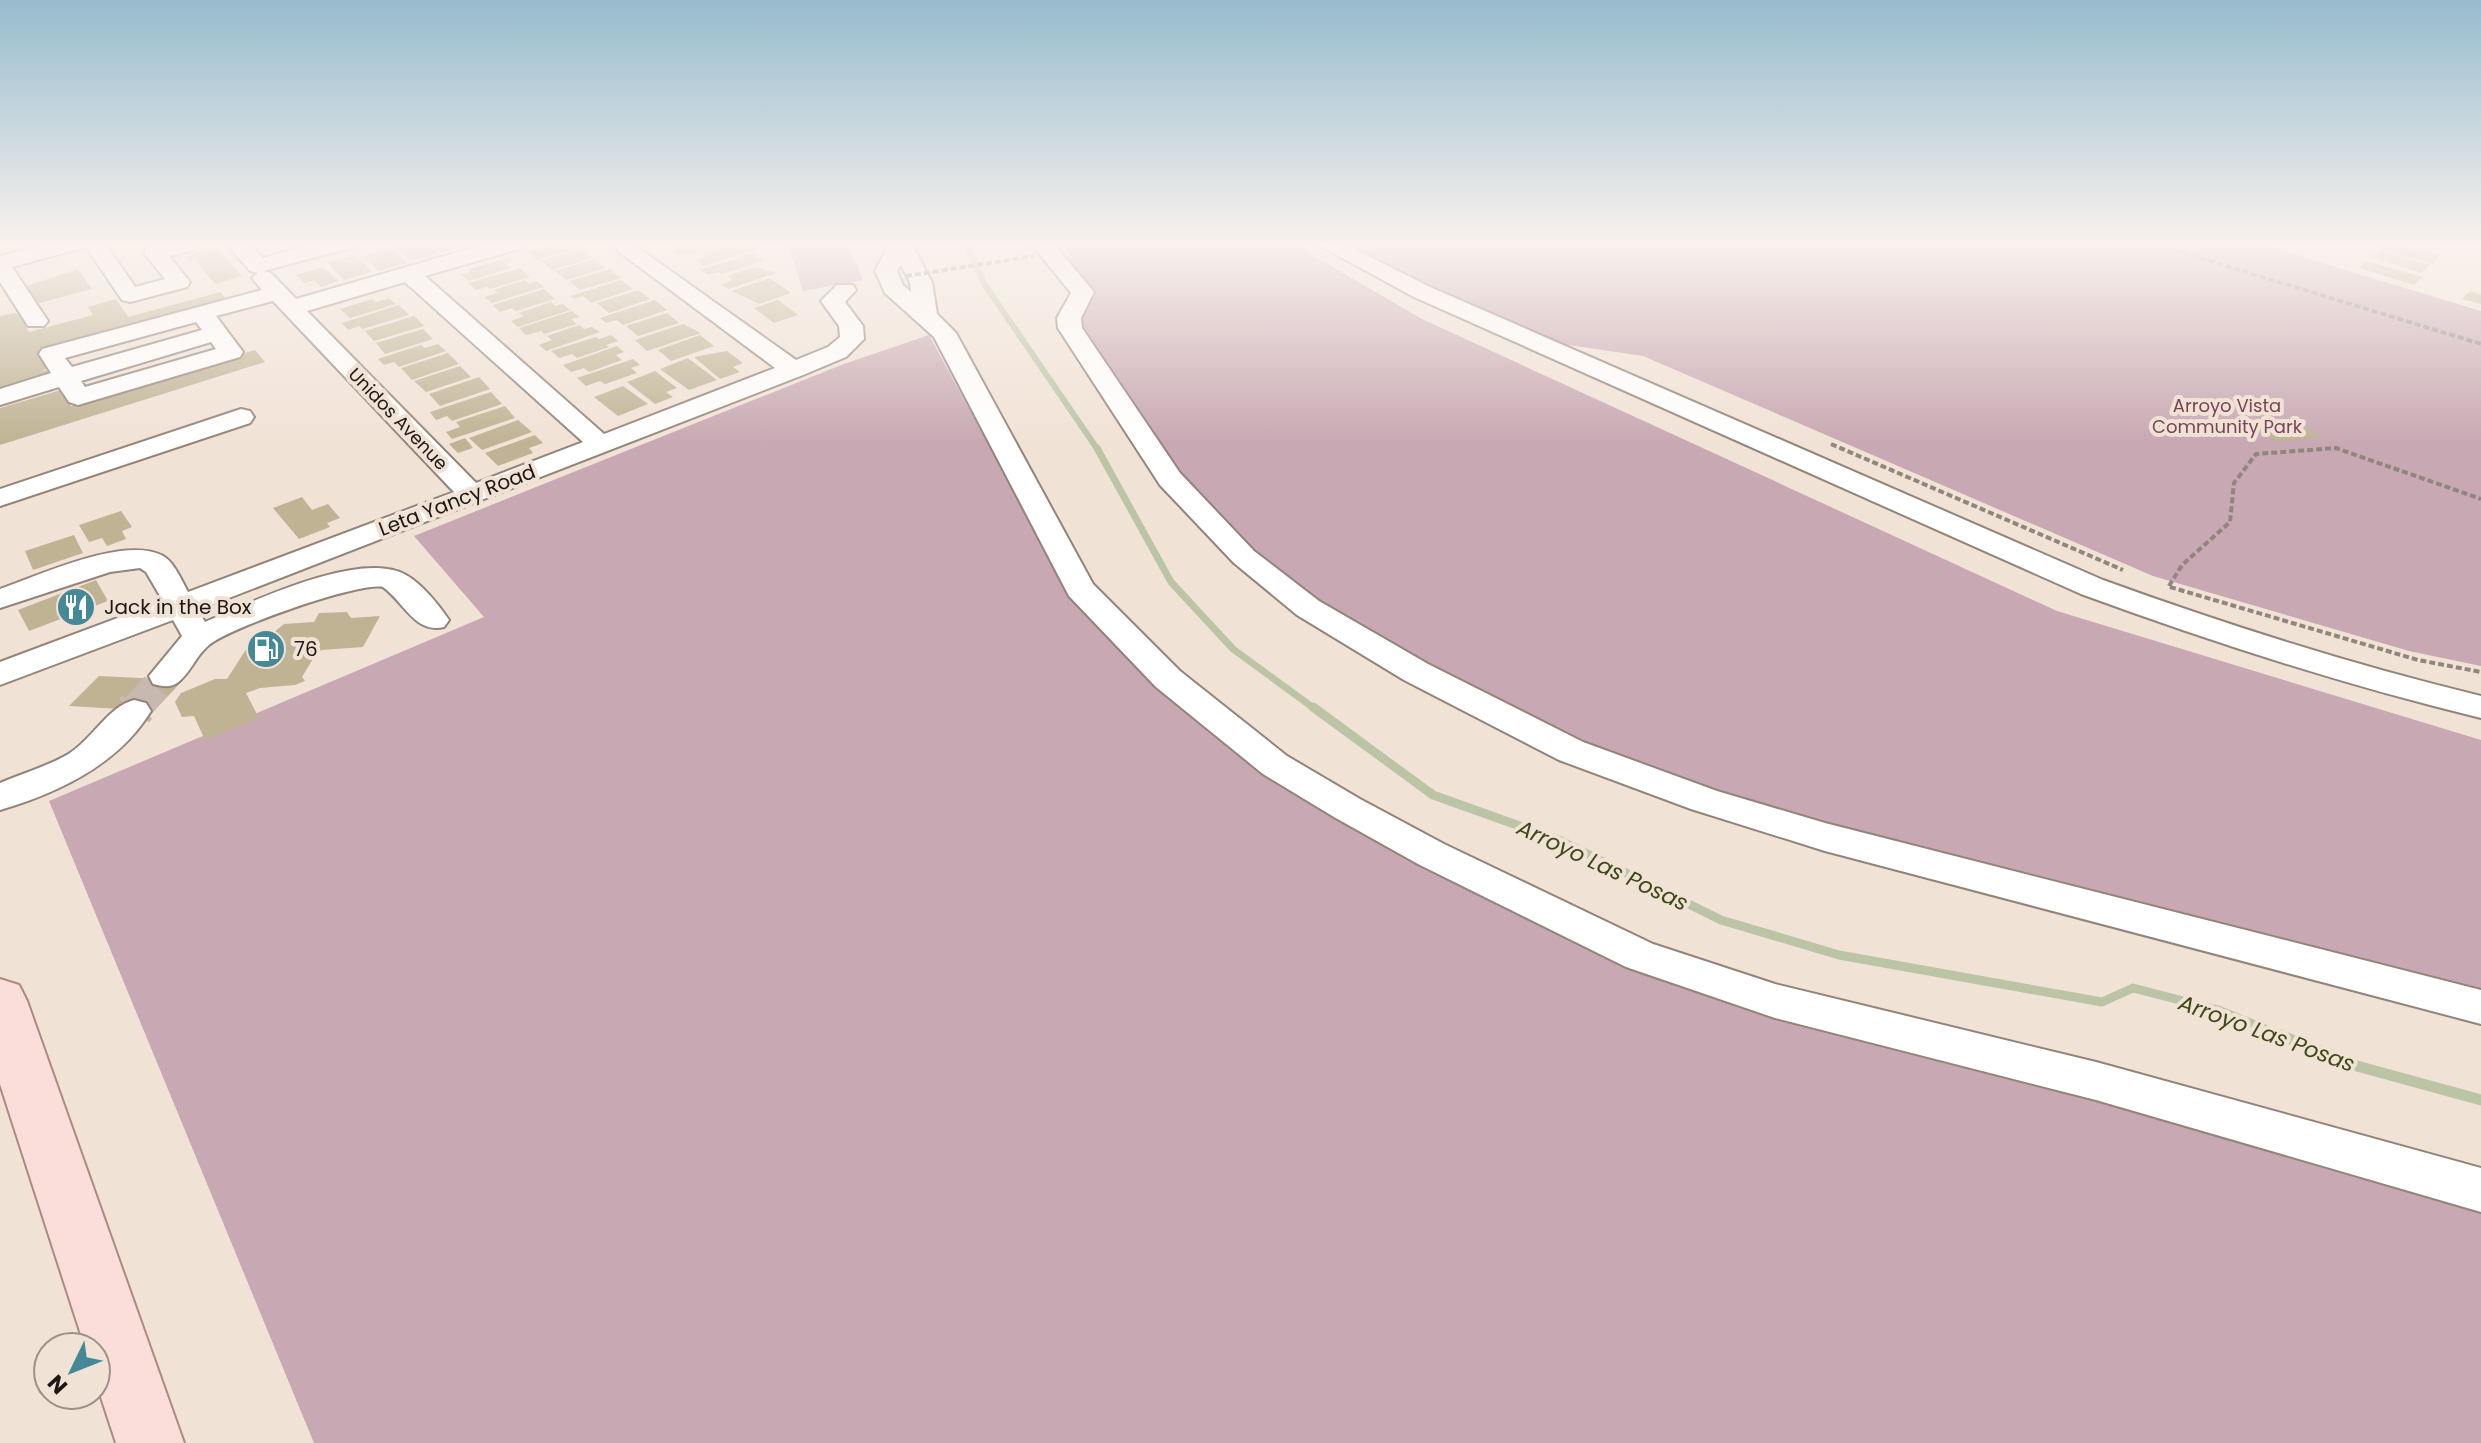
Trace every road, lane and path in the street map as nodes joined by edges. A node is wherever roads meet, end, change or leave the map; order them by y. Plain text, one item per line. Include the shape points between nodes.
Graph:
1 (30, 309) edge
2 (212, 309) edge
3 (293, 309) edge
4 (449, 309) edge
5 (710, 309) edge
6 (838, 309) edge
7 (924, 309) edge
8 (1074, 309) edge
9 (1461, 309) edge
10 (2368, 309) edge
11 (201, 312) junction
12 (36, 321) dead end
13 (2481, 344) edge
14 (794, 370) junction
15 (66, 377) junction
16 (0, 397) edge
17 (241, 417) dead end
18 (599, 443) junction
19 (472, 495) junction
20 (0, 498) edge
21 (2481, 499) edge
22 (325, 551) junction
23 (353, 580) junction
24 (2169, 586) dead end
25 (5, 597) edge
26 (179, 606) junction
27 (433, 620) dead end
28 (198, 637) junction
29 (0, 674) edge
30 (165, 676) tunnel mouth
31 (2481, 707) edge
32 (134, 711) tunnel mouth
33 (0, 797) edge
34 (0, 1001) edge
35 (2481, 1007) edge
36 (2481, 1190) edge
37 (150, 1443) edge

1 - 12 street
2 - 11 street
3 - 19 street, Unidos Avenue
4 - 18 street
5 - 14 street
6 - 14 street, Leta Yancy Road via 851,326 852,339 837,352
7 - 36 street via 944,333 1080,589 1168,679 1275,765 1347,808 1640,956 1775,1001 2096,1081
8 - 35 street via 1070,328 1170,479 1244,557 1308,608 1416,672 1571,751 1825,837
9 - 31 street via 2092,587 2402,688
10 - 13 path
11 - 15 street via 51,354
11 - 15 street via 231,352 78,397
14 - 18 street, Leta Yancy Road
15 - 16 street
17 - 20 street
18 - 19 street, Leta Yancy Road
19 - 22 street, Leta Yancy Road
21 - 24 path via 2336,448 2256,454 2234,483 2230,522 2182,565
22 - 23 street
22 - 26 street, Leta Yancy Road
23 - 27 street via 370,575 393,580
23 - 28 street
25 - 26 street via 140,557 154,563
26 - 28 street
26 - 29 street, Leta Yancy Road
28 - 30 street
32 - 33 street via 79,764
34 - 37 main road

